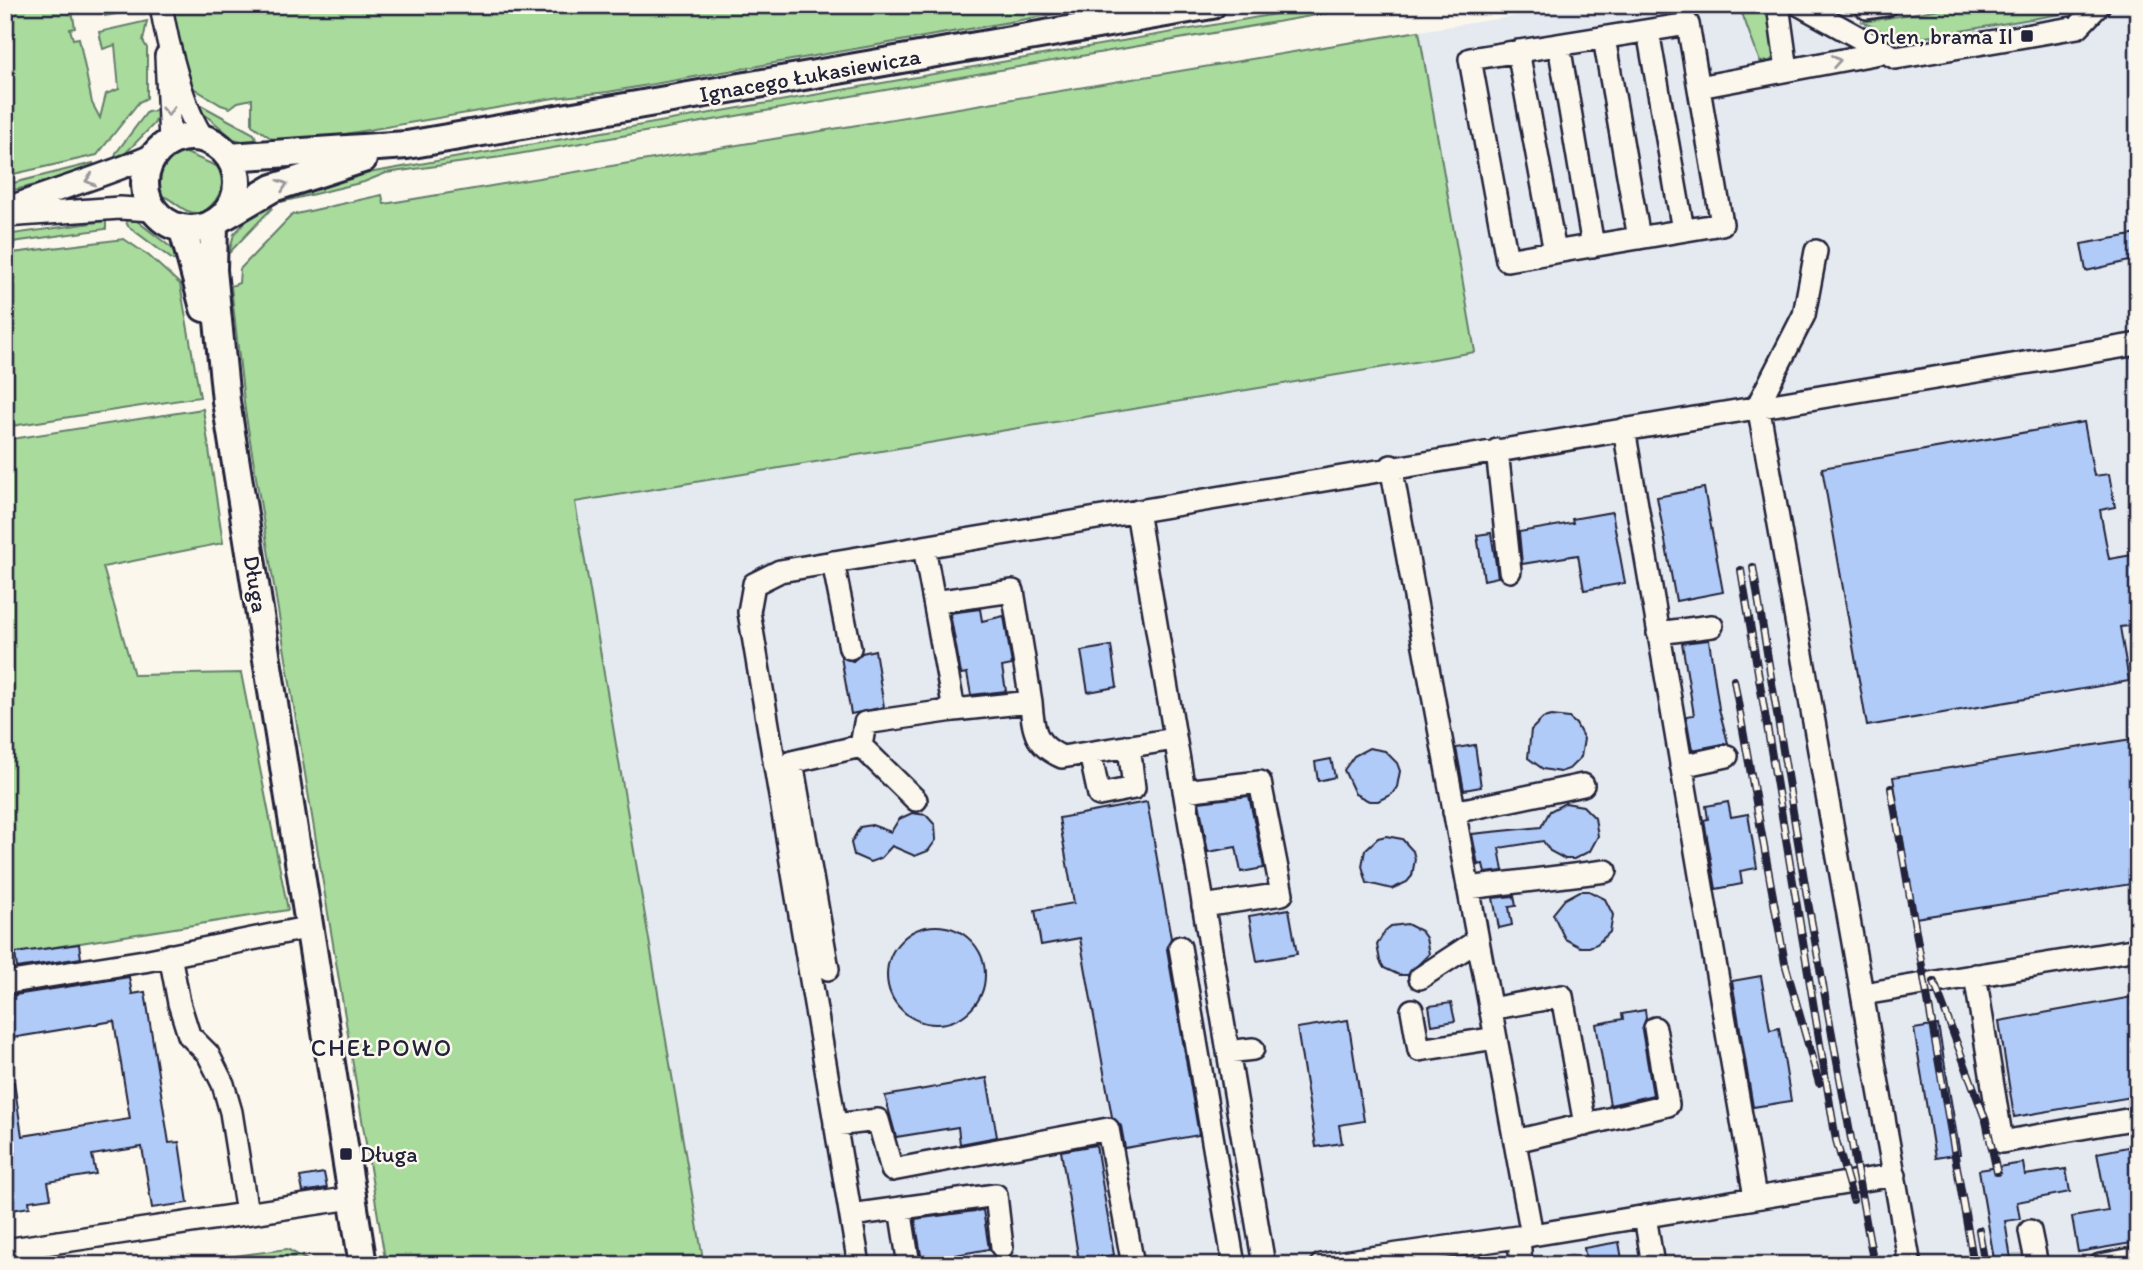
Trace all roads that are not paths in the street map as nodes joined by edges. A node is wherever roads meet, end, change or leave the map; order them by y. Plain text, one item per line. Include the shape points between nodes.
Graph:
1 (161, 5) edge
2 (1212, 5) edge
3 (1778, 5) edge
4 (1800, 5) edge
5 (1867, 5) edge
6 (1886, 5) edge
7 (2099, 5) edge
8 (1648, 31) junction
9 (166, 33) junction
10 (1604, 37) junction
11 (1559, 45) junction
12 (1518, 51) junction
13 (1885, 52) junction
14 (1787, 70) junction
15 (1699, 87) junction
16 (205, 139) junction
17 (407, 145) junction
18 (162, 148) junction
19 (229, 157) junction
20 (5, 209) edge
21 (152, 210) junction
22 (5, 216) edge
23 (219, 220) junction
24 (184, 230) junction
25 (1683, 230) junction
26 (1639, 238) junction
27 (1593, 246) junction
28 (1816, 251) dead end
29 (1555, 252) junction
30 (2138, 344) edge
31 (226, 401) junction
32 (1758, 405) junction
33 (1624, 429) junction
34 (1497, 450) junction
35 (1391, 467) junction
36 (1136, 511) junction
37 (924, 547) junction
38 (833, 562) junction
39 (1510, 571) dead end
40 (934, 602) junction
41 (1712, 626) dead end
42 (1658, 633) junction
43 (850, 648) dead end
44 (1031, 702) junction
45 (954, 709) junction
46 (1175, 739) junction
47 (861, 746) junction
48 (1129, 746) junction
49 (1090, 753) junction
50 (1727, 756) dead end
51 (1681, 766) junction
52 (1583, 785) dead end
53 (1184, 791) junction
54 (916, 800) dead end
55 (1454, 812) junction
56 (1606, 871) dead end
57 (1468, 888) junction
58 (1203, 906) junction
59 (311, 927) junction
60 (1478, 940) junction
61 (1180, 947) dead end
62 (2138, 948) edge
63 (170, 955) junction
64 (828, 969) dead end
65 (1975, 975) junction
66 (1420, 978) dead end
67 (5, 983) edge
68 (1863, 994) junction
69 (1490, 1009) junction
70 (1412, 1010) dead end
71 (1655, 1028) dead end
72 (1496, 1038) junction
73 (1253, 1049) dead end
74 (1228, 1052) junction
75 (2138, 1118) edge
76 (835, 1125) junction
77 (1585, 1125) junction
78 (1515, 1141) junction
79 (1895, 1175) junction
80 (1755, 1197) junction
81 (352, 1198) junction
82 (900, 1208) junction
83 (247, 1213) junction
84 (850, 1215) junction
85 (1645, 1216) junction
86 (2030, 1231) dead end
87 (1525, 1236) junction
88 (1002, 1247) dead end
89 (5, 1250) edge
90 (2138, 1258) edge
91 (363, 1265) edge
92 (859, 1265) edge
93 (909, 1265) edge
94 (1133, 1265) edge
95 (1234, 1265) edge
96 (1264, 1265) edge
97 (1321, 1265) edge
98 (1521, 1265) edge
99 (1653, 1265) edge
100 (1910, 1265) edge
101 (2037, 1265) edge
102 (2100, 1265) edge

1 - 9 street
2 - 17 main road, Ignacego Łukasiewicza
3 - 14 street
4 - 13 street
5 - 6 street
7 - 13 street via 2078,27 1896,58
8 - 10 street
8 - 15 street via 1688,24
8 - 25 street
9 - 16 street via 194,124
9 -> 18 street
10 - 11 street
10 - 26 street
11 - 12 street
11 - 27 street
12 - 29 street
12 - 29 street via 1470,59 1472,72 1507,260
14 -> 13 street
14 - 15 street
15 - 25 street via 1722,224
16 - 18 main road via 181,138
16 - 19 main road
17 - 19 main road, Ignacego Łukasiewicza
23 -> 17 main road, Ignacego Łukasiewicza via 273,188
18 -> 20 street via 106,176 58,188
18 - 21 main road via 146,170 144,187
19 - 23 main road via 237,188 233,204
21 - 22 street
21 - 24 main road
23 - 24 main road
23 - 31 main road, Długa via 213,270
24 - 31 main road, Długa
25 - 26 street
26 - 27 street
27 - 29 street
28 - 32 street via 1804,315
30 - 32 street
31 - 59 main road, Długa
32 - 33 street
32 - 68 street
33 - 34 street
33 - 42 street
34 - 35 street
34 - 39 street
35 - 36 street
35 - 55 street
36 - 37 street
36 - 46 street
37 - 38 street
37 - 40 street
38 - 43 street
38 - 76 street via 780,571 754,584 749,612
40 - 44 street via 1013,591
40 - 45 street
41 - 42 street
42 - 51 street
44 - 45 street
44 - 49 street via 1036,736 1045,750 1062,757
45 - 47 street via 864,723
46 - 48 street
46 - 53 street
47 - 54 street
47 - 64 street via 792,762
48 - 49 street
48 - 49 street via 1135,788 1098,795
50 - 51 street
51 - 80 street
52 - 55 street
53 - 58 street
53 - 58 street via 1260,782 1282,894
55 - 57 street
56 - 57 street
57 - 60 street
58 - 74 street
59 - 63 street
59 - 81 main road, Długa
60 - 66 street
60 - 69 street
61 - 95 street
62 - 65 street
63 - 67 street
63 - 83 street via 189,1035 208,1054 223,1084
65 - 68 street
65 - 75 street via 2002,1142
68 - 79 street
69 - 72 street
69 - 77 street via 1562,996
70 - 72 street via 1419,1050
71 - 77 street via 1668,1105
72 - 78 street
73 - 74 street
74 - 96 street
76 - 84 street
76 - 94 street via 878,1120 892,1170 1108,1129
77 - 78 street
78 - 87 street
79 - 80 street
79 - 100 street
80 - 85 street
81 - 83 street
81 - 91 main road, Długa
82 - 84 street
82 - 88 street via 996,1195
82 - 93 street
83 - 89 street
84 - 92 street
85 - 87 street
85 - 99 street
86 - 101 street
87 - 97 street
87 - 98 street
90 - 102 street

